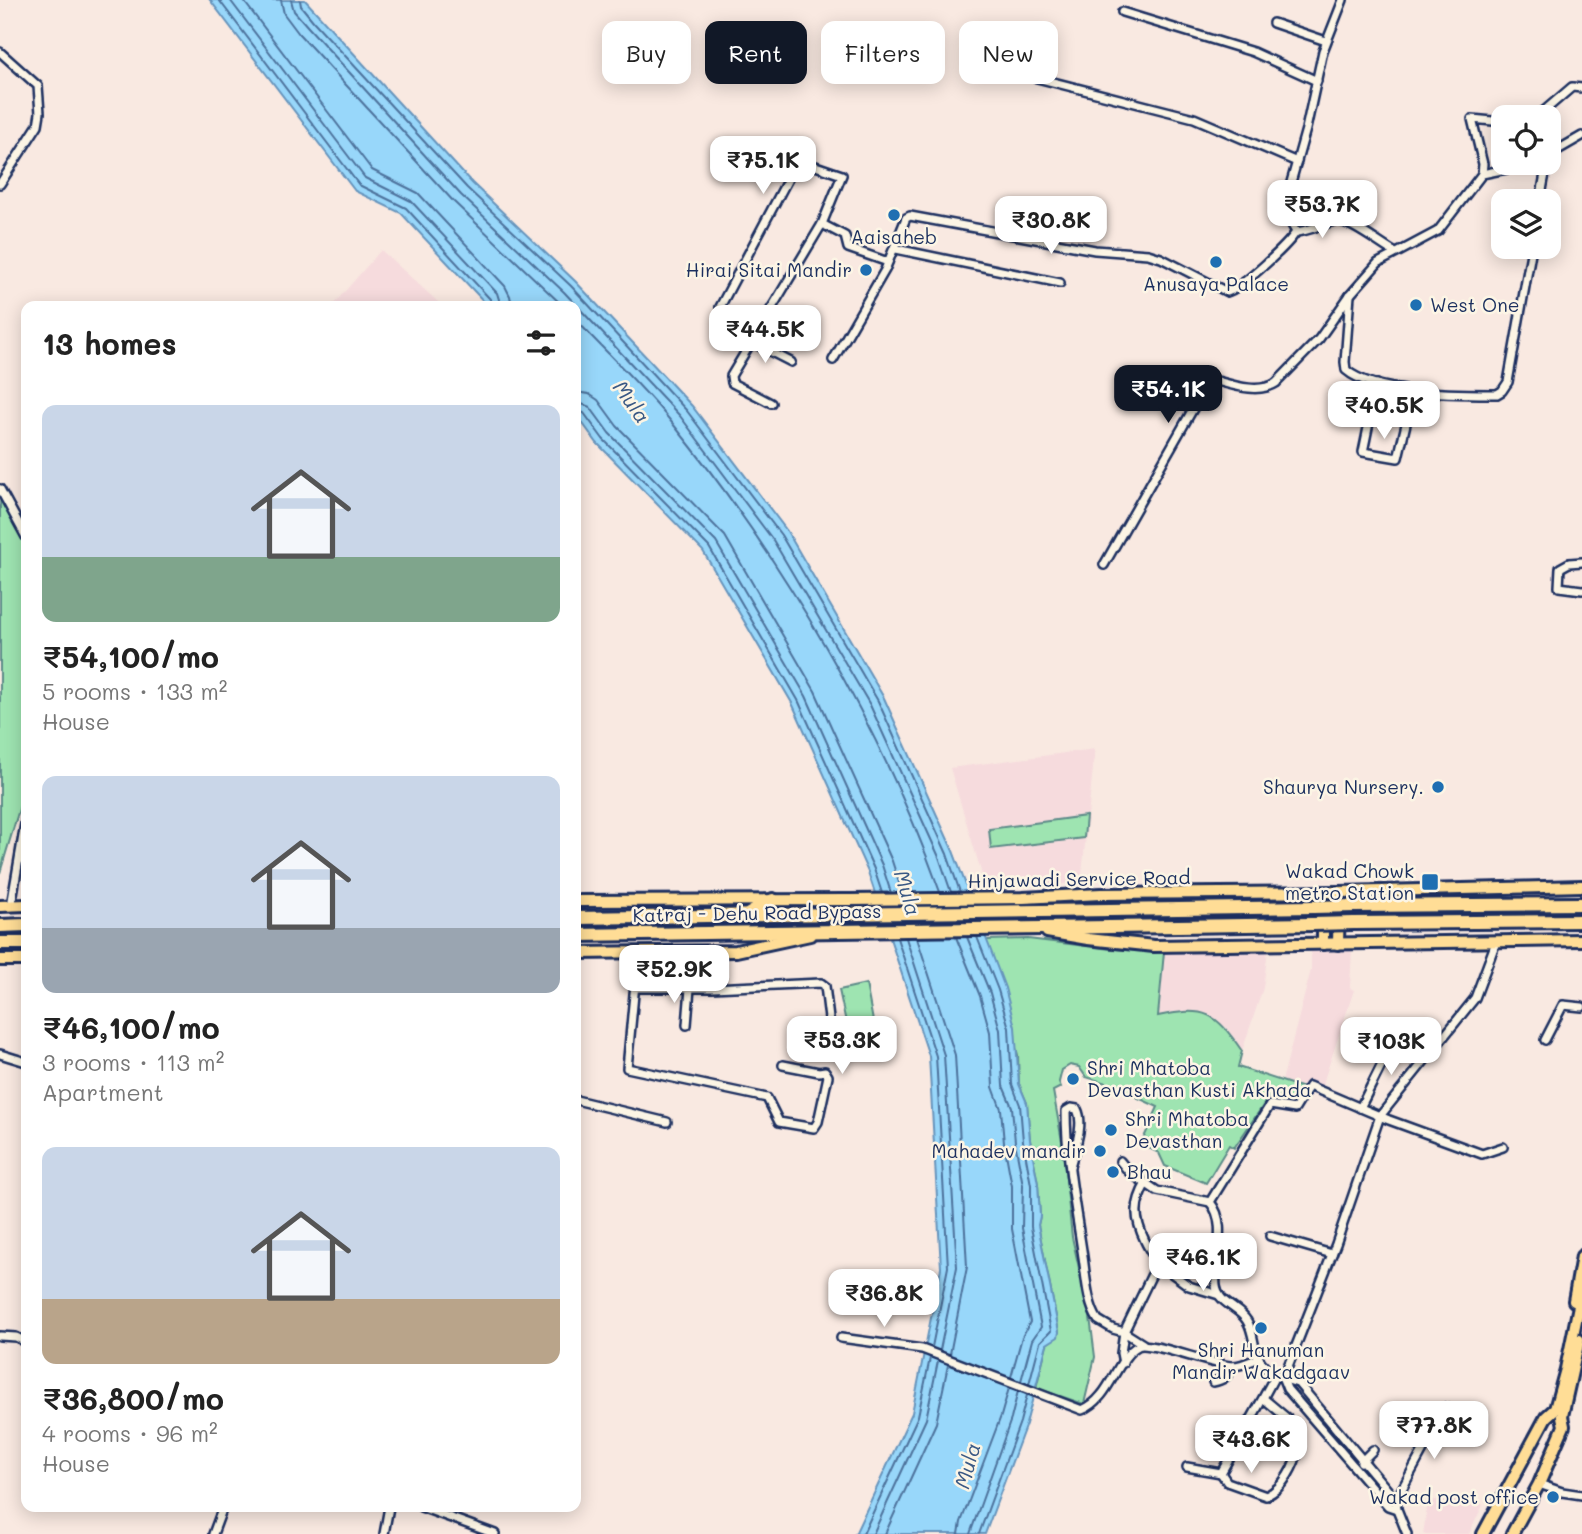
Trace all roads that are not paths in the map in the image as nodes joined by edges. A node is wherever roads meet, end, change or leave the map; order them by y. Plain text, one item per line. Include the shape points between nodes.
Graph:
1 (1343, 0) edge
2 (1122, 12) dead end
3 (1273, 23) dead end
4 (1326, 41) junction
5 (0, 52) edge
6 (1317, 81) junction
7 (1058, 83) edge
8 (1582, 88) edge
9 (1551, 105) edge
10 (1491, 121) edge
11 (1582, 136) edge
12 (1561, 149) edge
13 (1297, 162) junction
14 (1491, 172) edge
15 (1482, 174) junction
16 (0, 184) edge
17 (822, 225) junction
18 (1294, 230) junction
19 (896, 249) junction
20 (1394, 252) junction
21 (1530, 259) edge
22 (888, 262) junction
23 (1060, 283) dead end
24 (1350, 295) junction
25 (720, 307) dead end
26 (752, 342) junction
27 (833, 360) dead end
28 (791, 362) dead end
29 (1377, 384) junction
30 (1414, 390) junction
31 (771, 403) dead end
32 (0, 489) edge
33 (21, 528) edge
34 (1582, 562) edge
35 (1104, 565) dead end
36 (1582, 590) edge
37 (21, 840) edge
38 (1582, 886) edge
39 (1323, 892) junction
40 (1339, 892) junction
41 (773, 900) junction
42 (581, 901) edge
43 (1582, 904) edge
44 (6, 906) edge
45 (850, 907) junction
46 (745, 915) junction
47 (581, 918) edge
48 (1582, 921) edge
49 (21, 925) edge
50 (0, 926) edge
51 (1026, 928) junction
52 (830, 931) junction
53 (581, 935) edge
54 (1582, 940) edge
55 (1496, 942) junction
56 (0, 943) edge
57 (21, 943) edge
58 (1323, 944) junction
59 (1338, 944) junction
60 (638, 952) junction
61 (581, 953) edge
62 (0, 960) edge
63 (21, 960) edge
64 (636, 988) junction
65 (690, 988) junction
66 (1582, 1007) edge
67 (687, 1025) dead end
68 (831, 1034) dead end
69 (1397, 1034) dead end
70 (1545, 1040) dead end
71 (0, 1054) edge
72 (21, 1060) edge
73 (783, 1065) dead end
74 (581, 1101) edge
75 (1360, 1108) junction
76 (1380, 1116) junction
77 (667, 1122) dead end
78 (1503, 1147) dead end
79 (1120, 1161) dead end
80 (1070, 1167) junction
81 (1146, 1182) junction
82 (1210, 1202) junction
83 (1270, 1236) dead end
84 (1175, 1252) dead end
85 (1332, 1254) junction
86 (1582, 1256) edge
87 (1156, 1262) junction
88 (1216, 1267) junction
89 (1582, 1291) edge
90 (1219, 1296) junction
91 (1582, 1326) edge
92 (1124, 1332) junction
93 (0, 1336) edge
94 (841, 1338) dead end
95 (21, 1340) edge
96 (1143, 1344) junction
97 (1574, 1348) junction
98 (1259, 1358) junction
99 (1123, 1363) junction
100 (1234, 1366) junction
101 (1574, 1367) edge
102 (1279, 1377) junction
103 (1213, 1382) dead end
104 (1263, 1398) junction
105 (1447, 1408) dead end
106 (1373, 1450) dead end
107 (1364, 1459) junction
108 (1188, 1466) dead end
109 (1356, 1468) junction
110 (1221, 1473) junction
111 (1539, 1484) junction
112 (1582, 1495) edge
113 (1396, 1500) junction
114 (1397, 1509) junction
115 (221, 1512) edge
116 (388, 1512) edge
117 (435, 1512) edge
118 (213, 1534) edge
119 (384, 1534) edge
120 (495, 1534) edge
121 (1407, 1534) edge
122 (1483, 1534) edge
123 (1512, 1534) edge

1 - 4 street
2 - 6 street via 1253,52
3 - 4 street
4 - 6 street
5 - 16 street via 38,86 40,113 38,125
6 - 13 street
7 - 13 street via 1194,118
8 - 9 street via 1572,87
10 - 15 street via 1472,119
11 - 12 street
13 - 18 street via 1288,193 1287,216
14 - 15 street
15 - 20 street via 1438,231
17 - 22 street via 845,236 848,248
17 - 25 street via 842,175 798,160
17 - 26 street
18 - 19 street via 1289,242 1227,292 1148,254 1095,250 915,215 906,218
18 - 20 street via 1348,222
19 - 22 street
19 - 23 street
20 - 24 street via 1378,262
21 - 30 street via 1508,382 1502,391
22 - 27 street
24 - 29 street via 1346,370
24 - 35 street via 1319,339 1269,388 1210,379
26 - 28 street
26 - 31 street via 730,380
29 - 30 street
29 - 30 street via 1363,452 1398,458
32 - 33 street
34 - 36 street via 1560,568 1559,587
37 - 44 street
38 - 40 main road, Hinjawadi Service Road
39 - 40 main road, Hinjawadi Service Road
39 - 45 main road, Hinjawadi Service Road via 1101,894
39 - 58 main road
40 - 59 main road
41 - 42 main road, Hinjawadi Service Road
41 - 45 main road, Hinjawadi Service Road
41 - 46 highway
43 - 45 highway, Katraj - Dehu Road Bypass, bridge via 1022,911
45 - 46 highway, Katraj - Dehu Road Bypass
46 - 47 highway, Katraj - Dehu Road Bypass
48 - 51 highway, Katraj - Dehu Road Bypass, bridge
49 - 50 highway
51 - 52 highway, Katraj - Dehu Road Bypass
51 - 58 main road via 1154,946
52 - 53 highway, Katraj - Dehu Road Bypass
52 - 60 main road via 736,951
54 - 55 main road
55 - 59 main road
55 - 76 street via 1475,998
56 - 57 highway
58 - 59 main road
60 - 61 main road
60 - 64 street
62 - 63 main road
64 - 65 street
64 - 73 street via 626,1065 631,1070 766,1098 779,1122 814,1128 828,1076 825,1071
65 - 67 street
65 - 68 street via 821,983
66 - 70 street via 1563,1004
69 - 75 street
71 - 72 street
74 - 77 street
75 - 76 street
75 - 82 street via 1313,1086 1295,1109 1270,1105
76 - 78 street via 1482,1154
76 - 85 street
79 - 81 street
80 - 80 street via 1066,1111 1071,1108 1080,1113 1080,1124
80 - 92 street via 1095,1316
81 - 82 street via 1163,1193
81 - 87 street via 1136,1209
82 - 88 street via 1219,1220
83 - 85 street
84 - 88 street
85 - 102 street
86 - 101 main road via 1563,1355
87 - 90 street via 1189,1286
87 - 92 street
88 - 90 street
89 - 97 main road
90 - 98 street via 1247,1320
91 - 97 main road
92 - 96 street
92 - 99 street
93 - 95 street
94 - 99 street via 922,1349 1076,1409 1088,1408 1099,1398
96 - 99 street
96 - 100 street
97 - 101 main road
98 - 100 street
98 - 102 street
100 - 103 street via 1223,1380
101 - 111 main road via 1562,1416 1564,1426
101 - 122 main road
102 - 104 street
102 - 107 street via 1298,1383
102 - 109 street
104 - 110 street
104 - 110 street via 1288,1419 1299,1447 1285,1480 1266,1496 1227,1482
105 - 113 street
106 - 107 street
107 - 109 street
107 - 113 street
108 - 110 street
109 - 114 street via 1388,1506
111 - 112 street
111 - 123 main road
113 - 114 street
114 - 121 street
115 - 118 street
116 - 119 street
117 - 120 street

